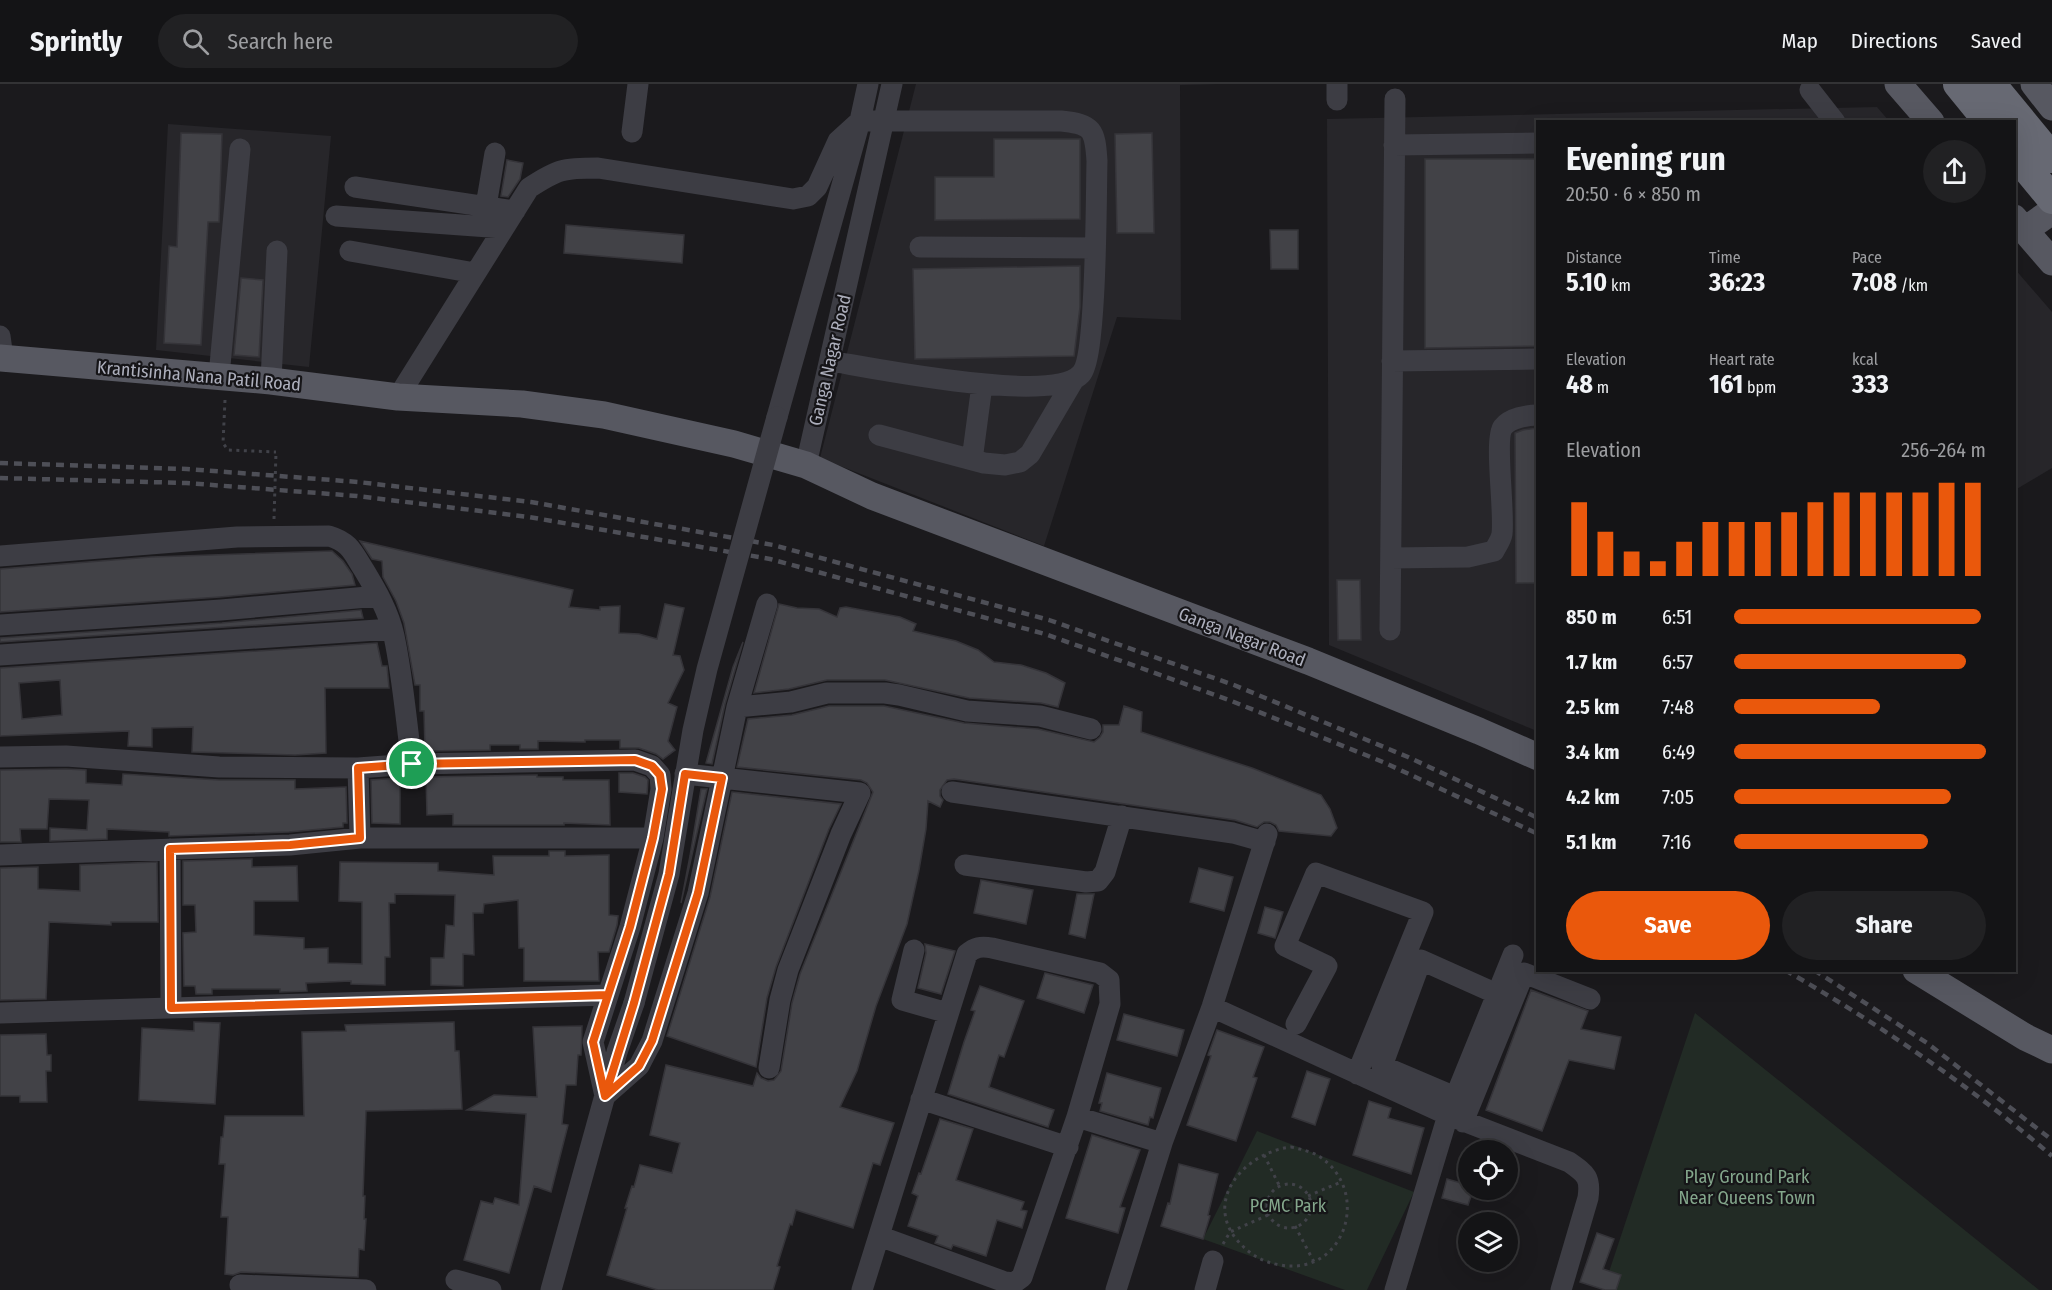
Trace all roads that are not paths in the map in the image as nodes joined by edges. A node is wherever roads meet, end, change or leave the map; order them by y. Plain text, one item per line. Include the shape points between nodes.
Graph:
1 (638, 84) edge
2 (868, 84) edge
3 (892, 84) edge
4 (1898, 84) edge
5 (1958, 84) edge
6 (1991, 84) edge
7 (2034, 84) edge
8 (1809, 90) dead end
9 (1395, 99) dead end
10 (2052, 107) edge
11 (1833, 120) edge
12 (1929, 120) edge
13 (1987, 120) edge
14 (860, 121) junction
15 (884, 121) junction
16 (632, 132) dead end
17 (1536, 143) edge
18 (1394, 146) junction
19 (240, 149) dead end
20 (495, 153) dead end
21 (2016, 158) edge
22 (2052, 158) edge
23 (355, 187) dead end
24 (486, 206) junction
25 (2037, 215) edge
26 (336, 216) dead end
27 (509, 220) junction
28 (920, 247) dead end
29 (1094, 248) junction
30 (277, 251) dead end
31 (350, 251) dead end
32 (2052, 262) edge
33 (475, 273) junction
34 (1, 350) edge
35 (1536, 359) edge
36 (830, 361) junction
37 (1392, 361) junction
38 (223, 377) junction
39 (271, 381) junction
40 (1073, 381) junction
41 (982, 385) junction
42 (398, 397) junction
43 (1536, 415) edge
44 (879, 435) dead end
45 (972, 460) junction
46 (806, 465) junction
47 (0, 556) edge
48 (1391, 558) junction
49 (379, 596) junction
50 (766, 604) dead end
51 (0, 625) edge
52 (392, 629) junction
53 (1390, 630) dead end
54 (0, 655) edge
55 (737, 707) junction
56 (1091, 729) dead end
57 (1536, 756) edge
58 (0, 758) edge
59 (412, 764) junction
60 (358, 768) junction
61 (685, 774) junction
62 (722, 778) junction
63 (952, 792) dead end
64 (1122, 816) junction
65 (360, 838) junction
66 (653, 838) junction
67 (170, 849) junction
68 (0, 855) edge
69 (965, 865) dead end
70 (914, 950) dead end
71 (1513, 955) dead end
72 (1919, 972) edge
73 (1497, 994) junction
74 (608, 995) junction
75 (1590, 999) dead end
76 (1212, 1007) junction
77 (171, 1008) junction
78 (948, 1012) junction
79 (0, 1013) edge
80 (1296, 1024) dead end
81 (2052, 1050) edge
82 (769, 1068) dead end
83 (1357, 1074) junction
84 (605, 1096) junction
85 (921, 1099) junction
86 (1455, 1111) junction
87 (1077, 1117) junction
88 (1162, 1143) junction
89 (1068, 1146) junction
90 (879, 1236) junction
91 (1213, 1261) dead end
92 (456, 1280) dead end
93 (240, 1285) dead end
94 (366, 1290) edge
95 (491, 1290) edge
96 (551, 1290) edge
97 (862, 1290) edge
98 (1116, 1290) edge
99 (1204, 1290) edge
100 (1395, 1290) edge
101 (1561, 1290) edge

1 - 16 street
2 - 14 street
3 - 15 street, Ganga Nagar Road
4 - 12 main road
5 - 13 highway
6 - 22 highway
7 - 10 main road
8 - 11 street
9 - 18 street
14 - 15 street
14 - 27 street via 838,141 817,187 808,196 793,199 598,168 571,168 553,172 529,188
14 - 61 street, bridge via 707,669
15 - 29 street via 1060,121 1089,127 1095,137 1097,161
15 - 36 street, Ganga Nagar Road
17 - 18 street
18 - 37 street
19 - 38 street
20 - 24 street
21 - 25 highway
23 - 24 street
24 - 27 street
25 - 32 main road
26 - 27 street
27 - 33 street
28 - 29 street
29 - 40 street via 1089,357 1083,374
30 - 39 street
31 - 33 street
33 - 42 street
34 - 38 main road, Krantisinha Nana Patil Road
35 - 37 street
36 - 41 street
36 - 46 street, Ganga Nagar Road
37 - 48 street
38 - 39 main road, Krantisinha Nana Patil Road
39 - 42 main road, Krantisinha Nana Patil Road
40 - 41 street via 1053,386
40 - 45 street via 1030,454 1020,462 1005,465
41 - 45 street
42 - 46 main road, Krantisinha Nana Patil Road via 522,404 604,416 734,444
43 - 48 street via 1513,420 1503,428 1499,440 1502,537 1494,551 1468,557
44 - 45 street
46 - 57 main road, Ganga Nagar Road via 872,496 1308,662
47 - 49 street via 237,537 329,536 351,549
48 - 53 street
49 - 51 street
49 - 52 street
50 - 55 street
52 - 54 street
52 - 59 street
55 - 56 street via 791,702 827,693 885,693 967,711 1040,716
55 - 62 street
58 - 60 street via 66,756 219,768
59 - 60 street
59 - 66 street via 635,760 652,766 660,775 662,789
60 - 65 street
61 - 62 street
61 - 84 street, bridge via 669,874
62 - 82 street via 860,793 788,970
62 - 84 street via 698,893 652,1041 639,1066
63 - 64 street
64 - 69 street via 1105,872 1098,881
64 - 76 street via 1266,838
65 - 66 street
65 - 67 street
66 - 74 street
67 - 68 street
67 - 77 street
70 - 78 street via 902,1000
71 - 73 street
72 - 81 main road via 2025,1038
73 - 86 street
73 - 86 street via 1421,960 1382,1066
74 - 77 street
74 - 84 street via 593,1042
75 - 86 street via 1524,973
76 - 83 street
76 - 88 street
77 - 79 street
78 - 85 street
78 - 87 street via 967,954 981,946 1100,973 1109,980 1110,1004
80 - 83 street via 1327,966 1285,946 1316,873 1423,912
83 - 86 street
84 - 96 street
85 - 89 street
85 - 90 street
86 - 100 street
86 - 101 street via 1569,1162 1587,1177 1588,1198
87 - 88 street
87 - 89 street
88 - 98 street
89 - 90 street via 1025,1270 1014,1282
90 - 97 street
91 - 99 street
92 - 95 street
93 - 94 street

